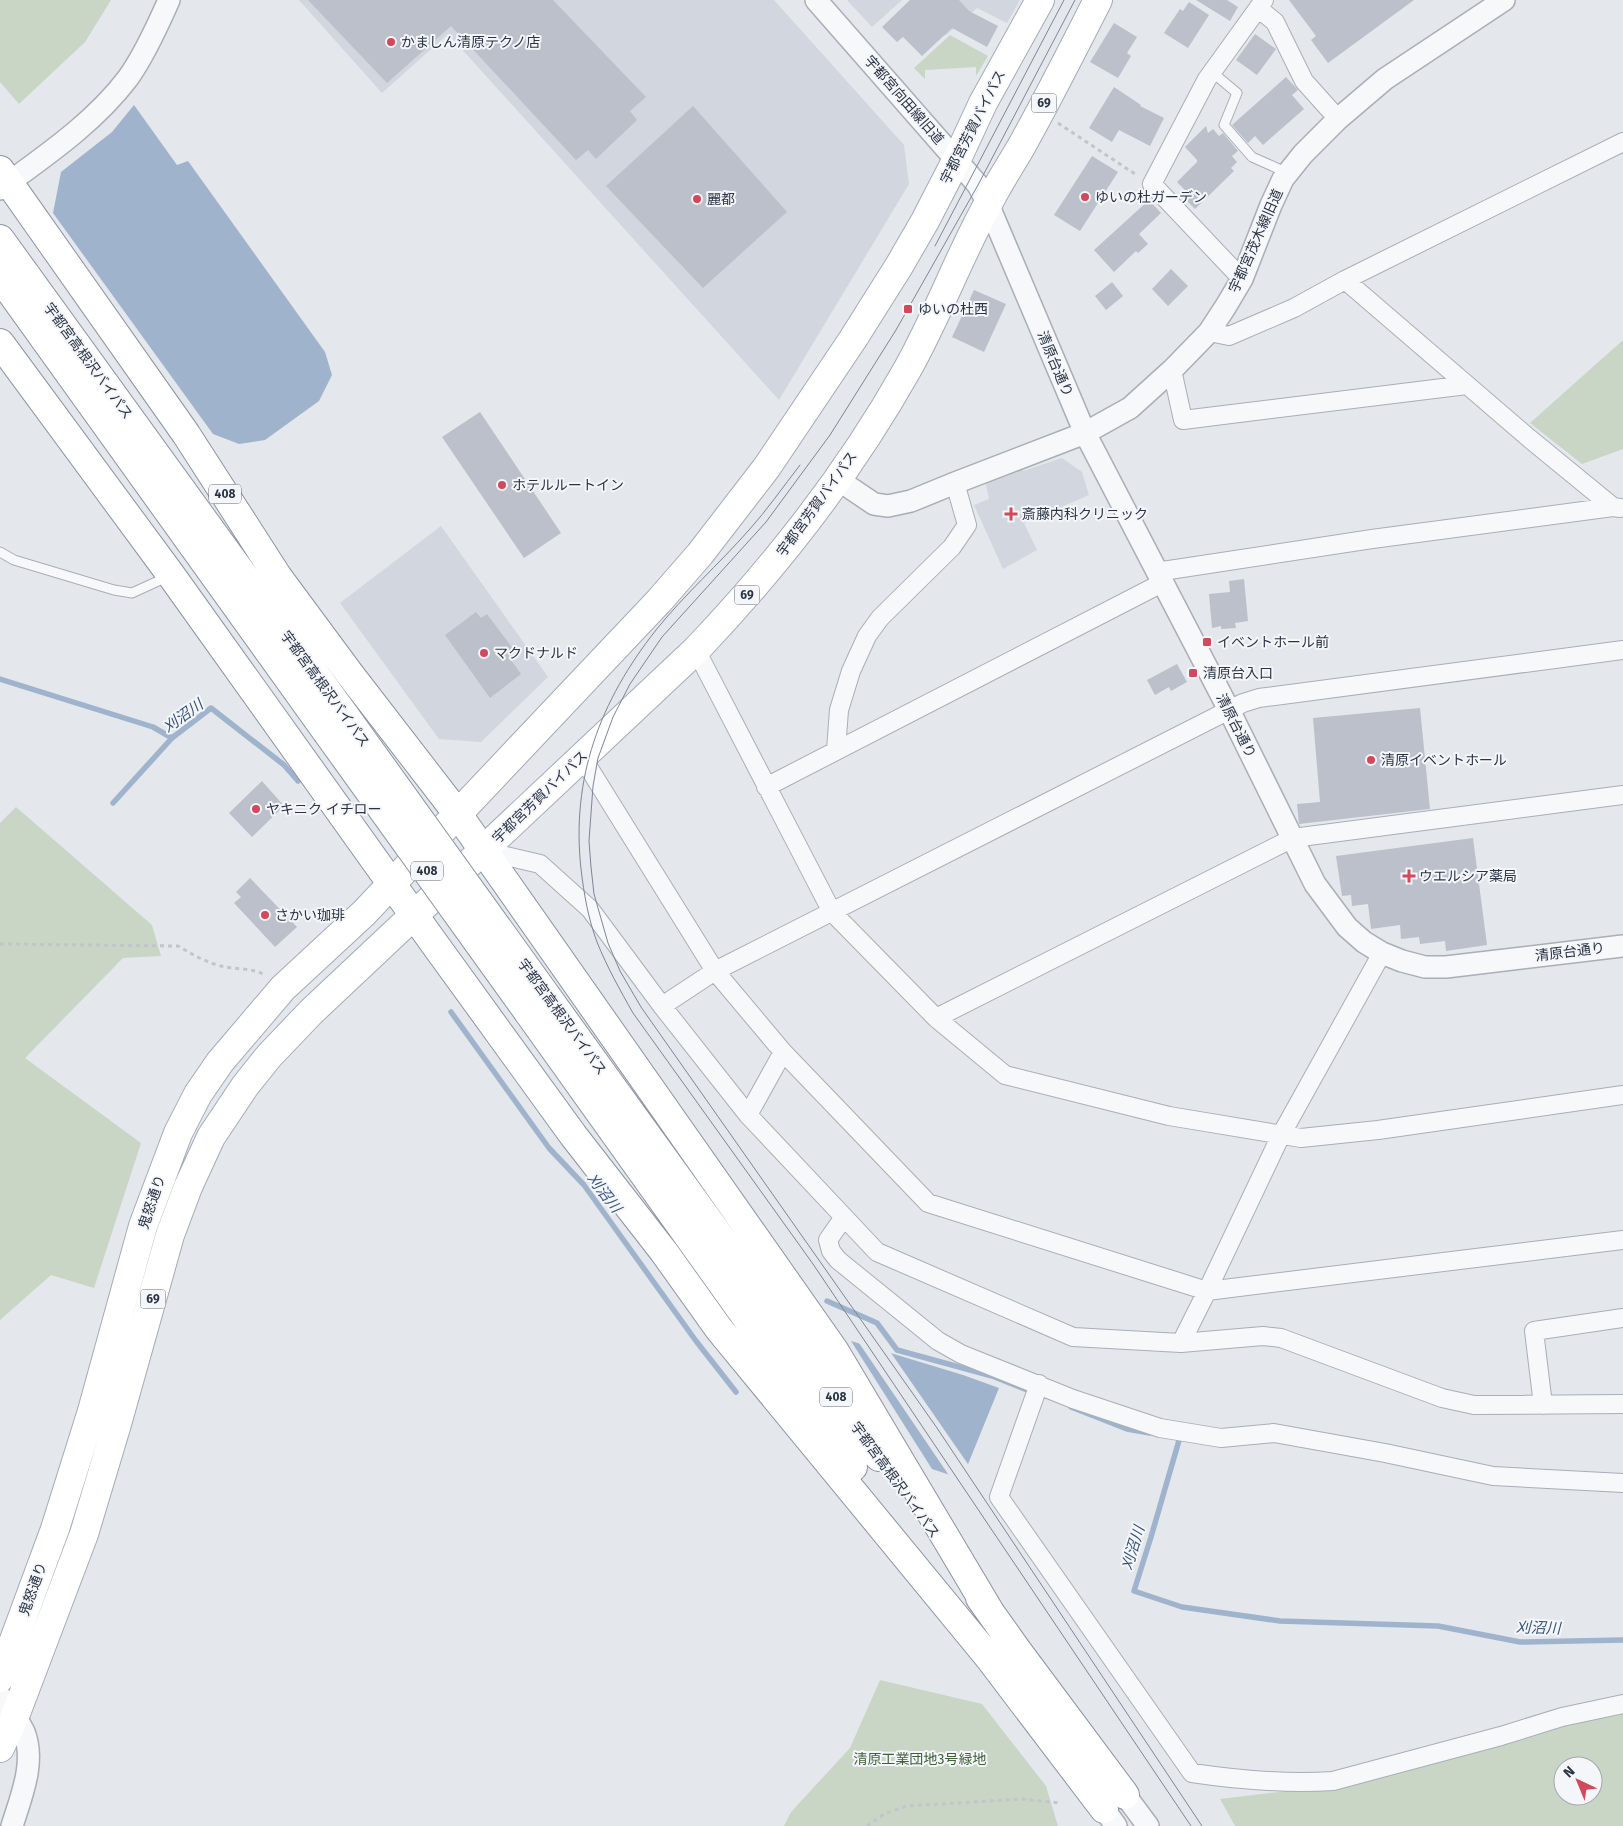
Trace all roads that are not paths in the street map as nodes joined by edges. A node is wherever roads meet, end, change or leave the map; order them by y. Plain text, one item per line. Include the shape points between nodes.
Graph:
1 (169, 0) edge
2 (816, 0) edge
3 (1040, 0) edge
4 (1098, 0) edge
5 (1504, 0) edge
6 (1261, 4) edge
7 (1212, 72) junction
8 (1338, 119) junction
9 (1623, 142) edge
10 (956, 159) junction
11 (1289, 173) junction
12 (3, 180) edge
13 (988, 204) junction
14 (5, 258) edge
15 (1242, 280) junction
16 (1345, 280) junction
17 (1208, 332) junction
18 (0, 343) edge
19 (1172, 370) junction
20 (1466, 385) junction
21 (1085, 433) junction
22 (837, 479) junction
23 (955, 483) junction
24 (1618, 508) edge
25 (0, 552) edge
26 (171, 575) junction
27 (1159, 578) junction
28 (696, 650) junction
29 (1623, 650) edge
30 (1229, 710) junction
31 (836, 750) junction
32 (582, 757) junction
33 (766, 786) junction
34 (1623, 795) edge
35 (457, 814) junction
36 (1293, 838) junction
37 (484, 851) junction
38 (391, 884) junction
39 (832, 912) junction
40 (414, 915) junction
41 (1623, 946) edge
42 (1382, 953) junction
43 (715, 971) junction
44 (538, 1005) junction
45 (662, 1006) junction
46 (936, 1018) junction
47 (782, 1052) junction
48 (1623, 1095) edge
49 (748, 1115) junction
50 (1281, 1135) junction
51 (844, 1217) junction
52 (1623, 1240) edge
53 (1208, 1290) junction
54 (1623, 1318) edge
55 (1181, 1343) junction
56 (1036, 1391) junction
57 (1623, 1404) edge
58 (1543, 1405) junction
59 (1623, 1483) edge
60 (990, 1612) junction
61 (991, 1660) junction
62 (0, 1678) edge
63 (1623, 1704) edge
64 (7, 1706) edge
65 (0, 1748) edge
66 (1115, 1810) edge
67 (12, 1826) edge
68 (1148, 1826) edge

1 - 12 street via 128,78 95,114 57,146
2 - 10 street, 宇都宮向田線旧道
3 - 10 main road, 宇都宮芳賀バイパス / 69
4 - 13 main road, 宇都宮芳賀バイパス / 69
5 - 8 street, 宇都宮茂木線旧道 via 1385,79
6 - 7 street
6 - 8 street via 1275,22 1304,81
7 - 11 lane via 1237,94 1224,125 1252,157
7 - 15 street via 1152,184
8 - 11 street, 宇都宮茂木線旧道
9 - 16 street
10 - 13 street, 宇都宮向田線旧道 via 978,185
10 - 35 main road, 宇都宮芳賀バイパス / 69 via 899,266 767,467 665,594
11 - 15 street, 宇都宮茂木線旧道 via 1271,205
12 - 35 main road, 408 via 186,434 284,585
13 - 21 street, 清原台通り
13 - 22 main road, 宇都宮芳賀バイパス / 69 via 906,372
14 - 44 main road, 宇都宮高根沢バイパス / 408, bridge
15 - 17 street, 宇都宮茂木線旧道
16 - 17 street via 1294,308 1230,336
16 - 20 street
17 - 19 street, 宇都宮茂木線旧道
18 - 26 main road, 408
19 - 20 street via 1183,420
19 - 21 street, 宇都宮茂木線旧道 via 1130,408
20 - 24 street
21 - 23 street, 宇都宮茂木線旧道
21 - 27 street, 清原台通り
22 - 23 street, 宇都宮茂木線旧道 via 874,504 888,506 912,501
22 - 28 main road, 宇都宮芳賀バイパス / 69 via 784,552
23 - 31 street via 967,525 952,547 880,618 867,636 851,670 839,710
24 - 27 street via 1381,538
25 - 26 lane via 14,560 114,590 132,592
26 - 38 main road, 408
27 - 30 street, 清原台通り
27 - 31 street
28 - 32 main road, 宇都宮芳賀バイパス / 69
28 - 33 street
29 - 30 street via 1259,698
30 - 36 street, 清原台通り
30 - 39 street
31 - 33 street
32 - 37 main road, 宇都宮芳賀バイパス / 69
32 - 43 street
33 - 39 street
34 - 36 street
35 - 37 main road, 408
35 - 38 main road, 鬼怒通り / 69
36 - 42 street, 清原台通り via 1314,884 1332,910 1346,927
36 - 46 street
37 - 40 main road, 宇都宮芳賀バイパス / 69
37 - 45 street via 540,864 590,910
37 - 60 main road, 408 via 834,1350
38 - 40 main road, 408
38 - 62 main road, 鬼怒通り / 69 via 283,988 220,1062 198,1094 178,1134 143,1226 92,1411 55,1529
39 - 43 street
39 - 46 street
40 - 61 main road, 408 via 719,1329
40 - 64 main road, 鬼怒通り / 69 via 269,1056 211,1137 170,1235 84,1534
41 - 42 street, 清原台通り via 1446,967 1402,961
42 - 50 street
43 - 45 street
43 - 47 street
44 - 60 main road, 宇都宮高根沢バイパス / 408
44 - 61 main road, 宇都宮高根沢バイパス / 408
45 - 49 street
46 - 50 street via 1005,1075 1169,1116
47 - 49 street
47 - 53 street via 928,1203
48 - 50 street via 1378,1130 1301,1138
49 - 51 street
50 - 53 street
51 - 55 street via 877,1252 1073,1337
51 - 56 street via 828,1240 838,1260 938,1341
52 - 53 street
53 - 55 street
54 - 58 street via 1534,1330
55 - 58 street via 1263,1336 1281,1338 1442,1398 1474,1405
56 - 59 street via 1073,1399 1160,1428 1221,1438 1274,1433 1493,1476
56 - 63 street via 999,1498 1192,1773 1265,1782 1333,1780 1562,1717
57 - 58 street
60 - 66 main road, 宇都宮高根沢バイパス / 408 via 1017,1650
61 - 66 main road, 宇都宮高根沢バイパス / 408
64 - 65 main road, 鬼怒通り / 69
64 - 67 street via 24,1732 27,1746 28,1775
66 - 68 street

